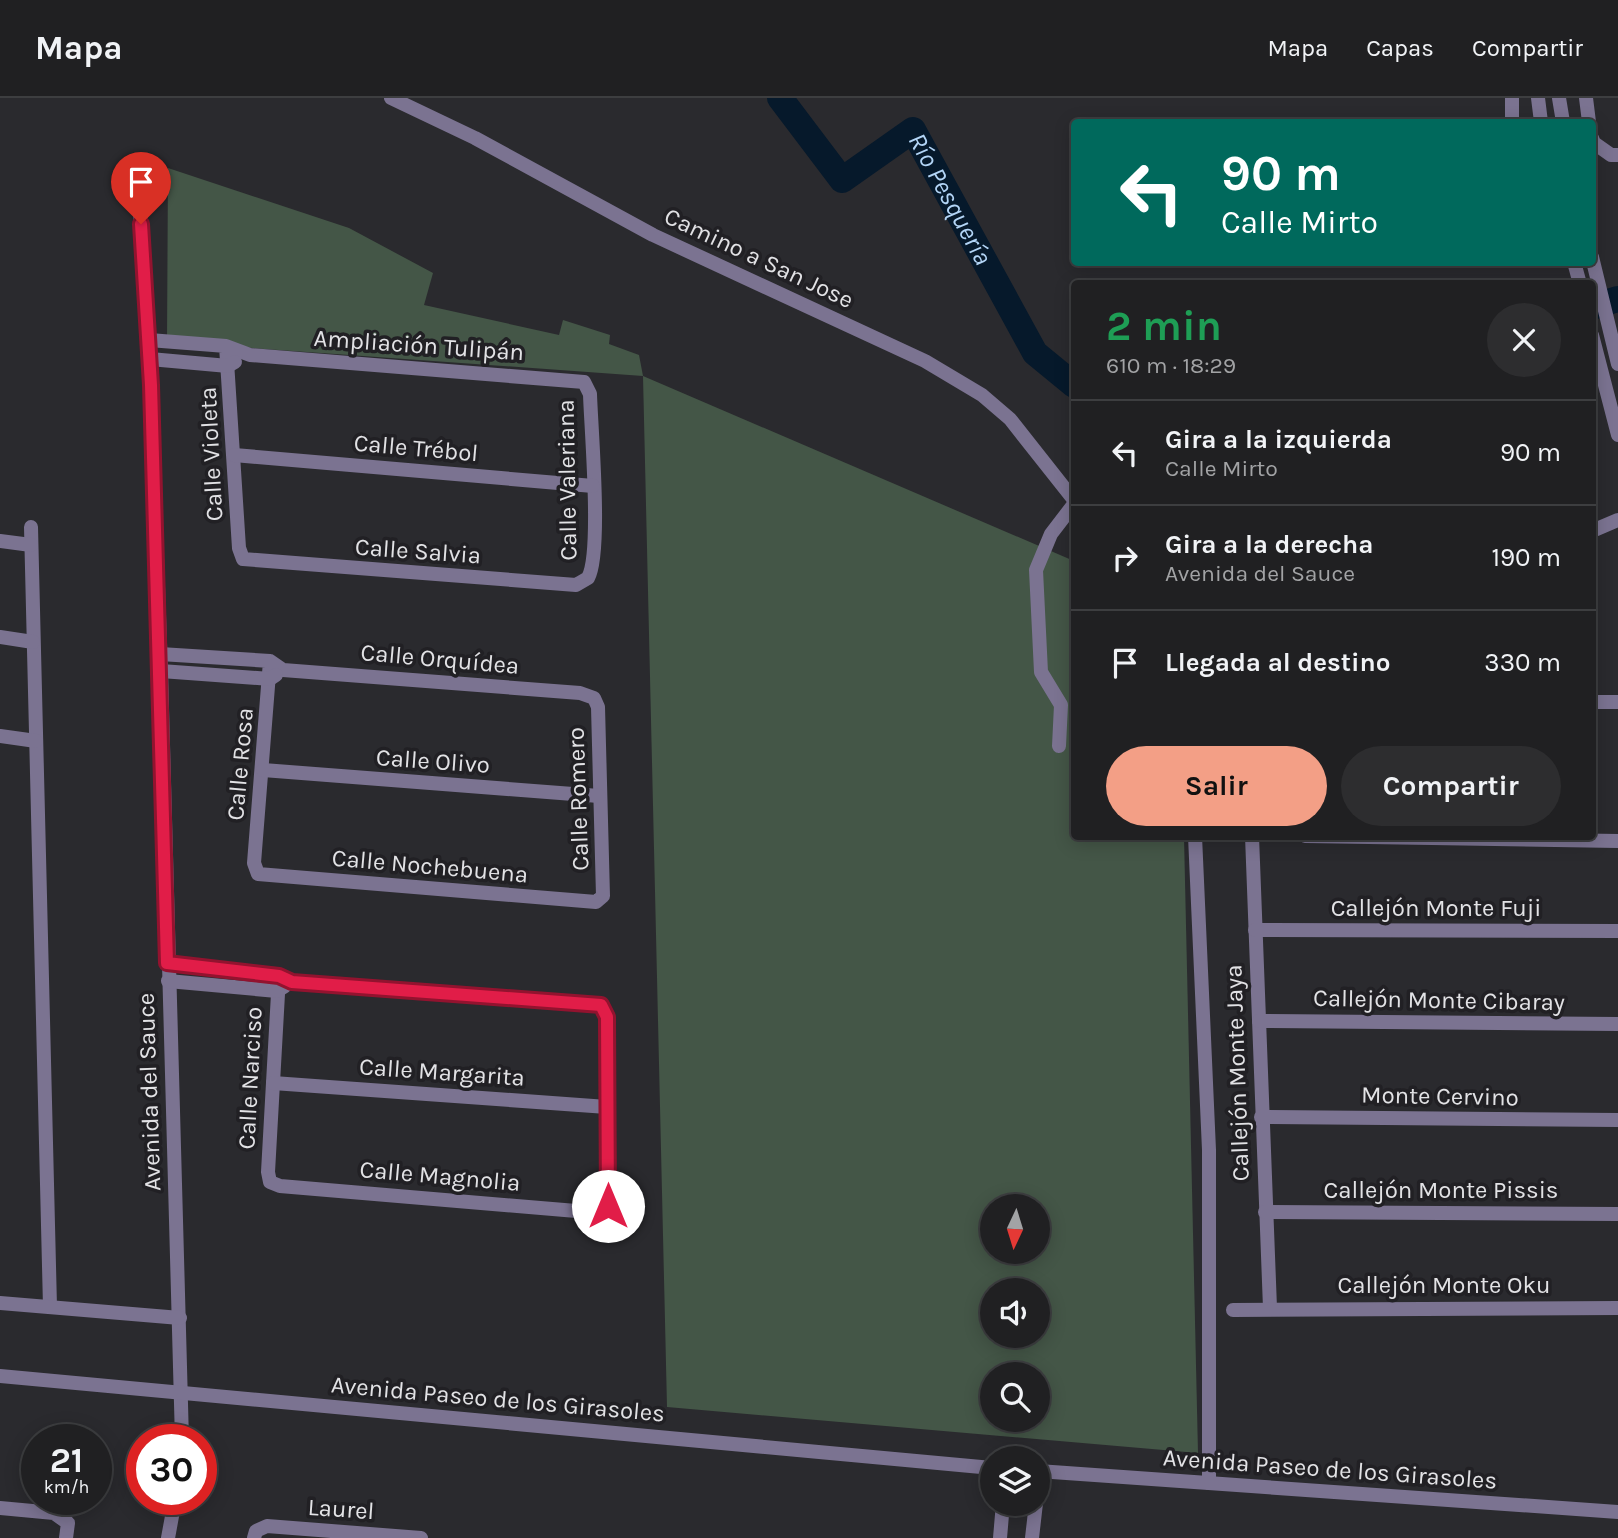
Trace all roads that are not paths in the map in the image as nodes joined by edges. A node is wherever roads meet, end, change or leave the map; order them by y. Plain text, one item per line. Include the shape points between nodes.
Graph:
1 (391, 98) edge
2 (1512, 98) edge
3 (1538, 98) edge
4 (1559, 98) edge
5 (1586, 98) edge
6 (1512, 119) edge
7 (1541, 119) edge
8 (1562, 119) edge
9 (1589, 119) edge
10 (1596, 144) edge
11 (1618, 155) edge
12 (139, 197) dead end
13 (1594, 266) edge
14 (149, 340) junction
15 (226, 346) junction
16 (1596, 350) edge
17 (250, 355) junction
18 (150, 359) junction
19 (1618, 364) edge
20 (228, 366) junction
21 (584, 382) joint
22 (1618, 435) edge
23 (234, 454) junction
24 (593, 486) junction
25 (1071, 498) edge
26 (1071, 506) edge
27 (1618, 520) edge
28 (31, 527) dead end
29 (1596, 529) edge
30 (0, 541) edge
31 (31, 545) junction
32 (243, 559) joint
33 (588, 578) joint
34 (0, 637) edge
35 (33, 642) junction
36 (160, 653) junction
37 (270, 661) junction
38 (283, 670) junction
39 (161, 671) junction
40 (270, 679) junction
41 (593, 698) joint
42 (1596, 702) edge
43 (1618, 702) edge
44 (0, 736) edge
45 (36, 741) junction
46 (1059, 746) dead end
47 (263, 770) junction
48 (599, 796) junction
49 (1195, 840) edge
50 (1252, 840) edge
51 (1590, 840) edge
52 (1618, 841) edge
53 (256, 871) joint
54 (601, 900) joint
55 (1255, 930) junction
56 (1618, 931) edge
57 (167, 963) junction
58 (286, 979) junction
59 (168, 981) junction
60 (277, 991) junction
61 (1259, 1021) junction
62 (1618, 1024) edge
63 (273, 1083) junction
64 (607, 1107) junction
65 (1261, 1116) junction
66 (1618, 1120) edge
67 (270, 1182) joint
68 (1265, 1212) junction
69 (1618, 1214) edge
70 (0, 1303) edge
71 (50, 1307) junction
72 (1270, 1308) junction
73 (1618, 1308) edge
74 (1233, 1310) dead end
75 (180, 1318) junction
76 (0, 1376) edge
77 (182, 1393) junction
78 (181, 1424) edge
79 (980, 1467) edge
80 (1050, 1476) edge
81 (1209, 1483) junction
82 (0, 1508) edge
83 (1618, 1512) edge
84 (172, 1515) edge
85 (1002, 1516) edge
86 (1034, 1516) edge
87 (257, 1533) edge
88 (66, 1538) edge
89 (168, 1538) edge
90 (421, 1538) edge
91 (1000, 1538) edge
92 (1031, 1538) edge

1 - 25 street, Camino a San Jose via 653,234 925,361 982,395 1010,419
2 - 6 street
3 - 7 street
4 - 8 street
5 - 9 street
10 - 11 street
12 - 14 street, Avenida del Sauce
13 - 19 street
14 - 15 street, Ampliación Tulipán
14 - 18 street, Avenida del Sauce
15 - 17 street, Ampliación Tulipán
15 - 20 street, Calle Violeta
16 - 22 street
17 - 20 street
17 - 21 street, Ampliación Tulipán
18 - 20 street
18 - 36 street, Avenida del Sauce
20 - 23 street, Calle Violeta
21 - 24 street, Calle Valeriana via 590,394
23 - 24 street, Calle Trébol
23 - 32 street, Calle Violeta
24 - 33 street, Calle Valeriana via 594,550
26 - 46 street via 1051,534 1036,570 1041,672 1061,705
27 - 29 street
28 - 31 street
30 - 31 street
31 - 35 street
32 - 33 street, Calle Salvia via 576,585
34 - 35 street
35 - 45 street
36 - 37 street
36 - 39 street, Avenida del Sauce
37 - 38 street
37 - 40 street, Calle Rosa
38 - 40 street
38 - 41 street, Calle Orquídea via 580,693
39 - 40 street
39 - 57 street, Avenida del Sauce
40 - 47 street, Calle Rosa
41 - 48 street, Calle Romero via 598,707
42 - 43 street
44 - 45 street
45 - 71 street
47 - 48 street, Calle Olivo
47 - 53 street, Calle Rosa
48 - 54 street, Calle Romero
49 - 81 street via 1209,1163
50 - 55 street, Callejón Monte Jaya
51 - 52 street
53 - 54 street, Calle Nochebuena
55 - 56 street, Callejón Monte Fuji
55 - 61 street, Callejón Monte Jaya
57 - 58 street
57 - 59 street, Avenida del Sauce
58 - 60 street, Calle Narciso
58 - 64 street via 596,1003 604,1008
59 - 60 street
59 - 75 street, Avenida del Sauce
60 - 63 street, Calle Narciso
61 - 62 street, Callejón Monte Cibaray
61 - 65 street, Callejón Monte Jaya
63 - 64 street, Calle Margarita
63 - 67 street, Calle Narciso
64 - 67 street, Calle Magnolia via 606,1209 600,1213
65 - 66 street, Monte Cervino
65 - 68 street, Callejón Monte Jaya
68 - 69 street, Callejón Monte Pissis
68 - 72 street, Callejón Monte Jaya
70 - 71 street
71 - 75 street
72 - 73 street, Callejón Monte Oku
72 - 74 street, Callejón Monte Oku
75 - 77 street, Avenida del Sauce
76 - 77 street, Avenida Paseo de los Girasoles
77 - 78 street, Avenida del Sauce
77 - 79 street, Avenida Paseo de los Girasoles
80 - 81 street, Avenida Paseo de los Girasoles
81 - 83 street, Avenida Paseo de los Girasoles
82 - 88 street via 54,1513 66,1519
84 - 89 street
85 - 91 street
86 - 92 street
87 - 90 street, Laurel via 267,1526

